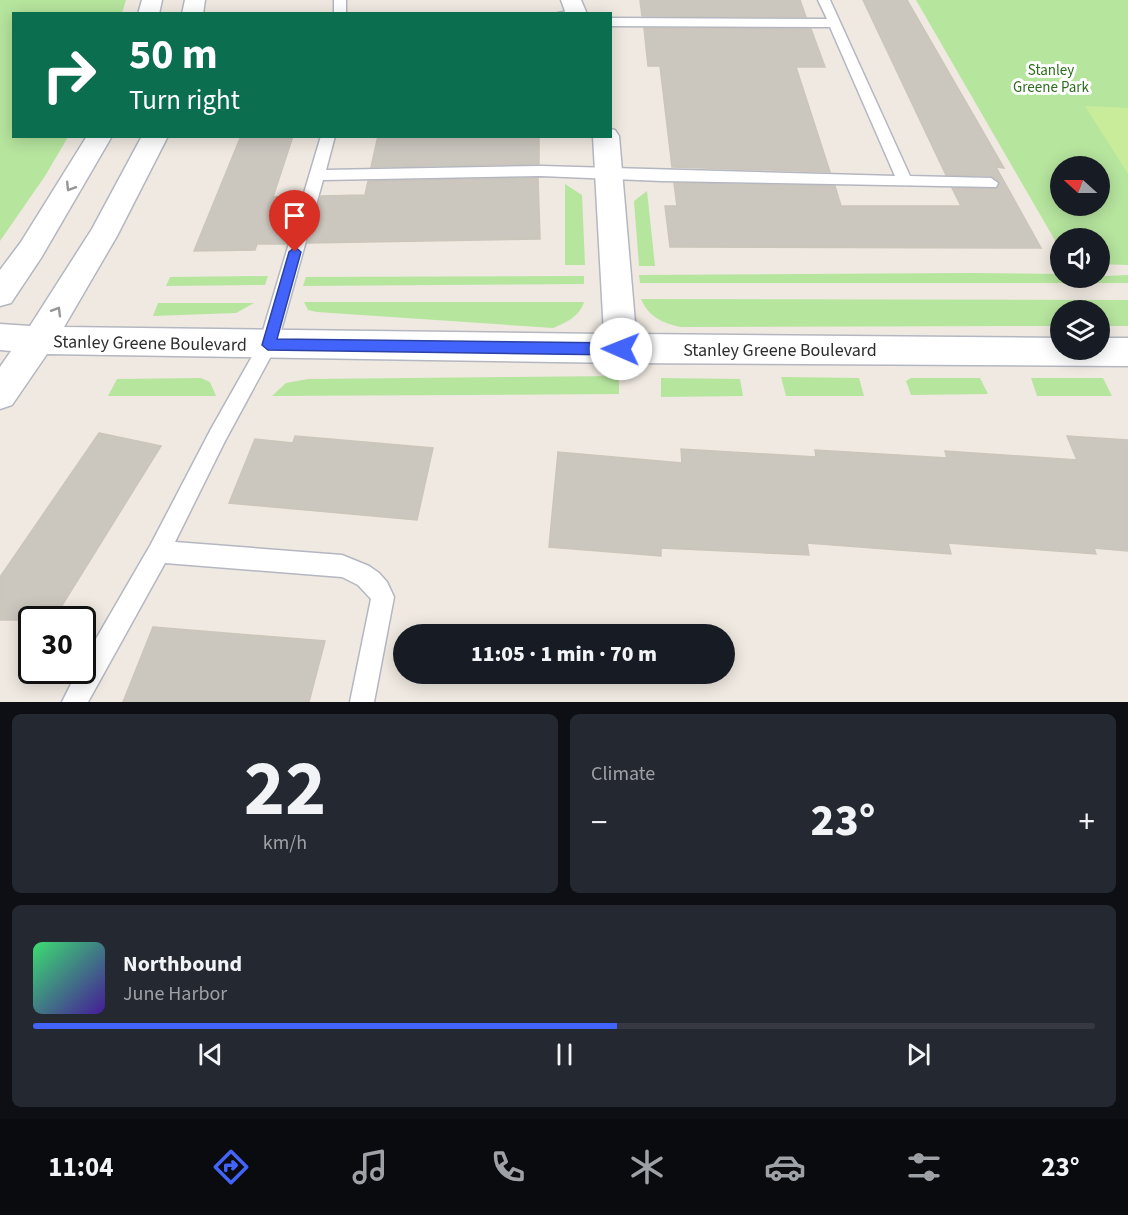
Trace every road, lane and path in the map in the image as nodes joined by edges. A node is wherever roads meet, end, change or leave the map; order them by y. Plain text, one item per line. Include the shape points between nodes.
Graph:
1 (824, 0) edge
2 (612, 22) edge
3 (833, 23) junction
4 (99, 138) edge
5 (154, 138) edge
6 (327, 138) edge
7 (606, 138) edge
8 (609, 174) junction
9 (317, 175) junction
10 (904, 180) junction
11 (991, 183) dead end
12 (0, 294) edge
13 (0, 337) edge
14 (39, 340) junction
15 (268, 345) junction
16 (621, 349) junction
17 (1128, 352) edge
18 (0, 394) edge
19 (159, 552) junction
20 (74, 702) edge
21 (362, 702) edge

1 - 3 lane
2 - 3 lane
3 - 10 lane
4 -> 12 street
14 -> 5 street via 128,194
6 - 9 lane
7 - 8 street
8 - 9 lane via 541,171
8 - 10 lane
8 - 16 street
9 - 15 lane
10 - 11 lane
13 - 14 street, Stanley Greene Boulevard
14 - 15 street, Stanley Greene Boulevard
14 - 18 street
15 - 16 street, Stanley Greene Boulevard
15 - 19 lane
16 - 17 street, Stanley Greene Boulevard
19 - 20 lane
19 - 21 lane via 342,566 361,572 376,584 383,597

